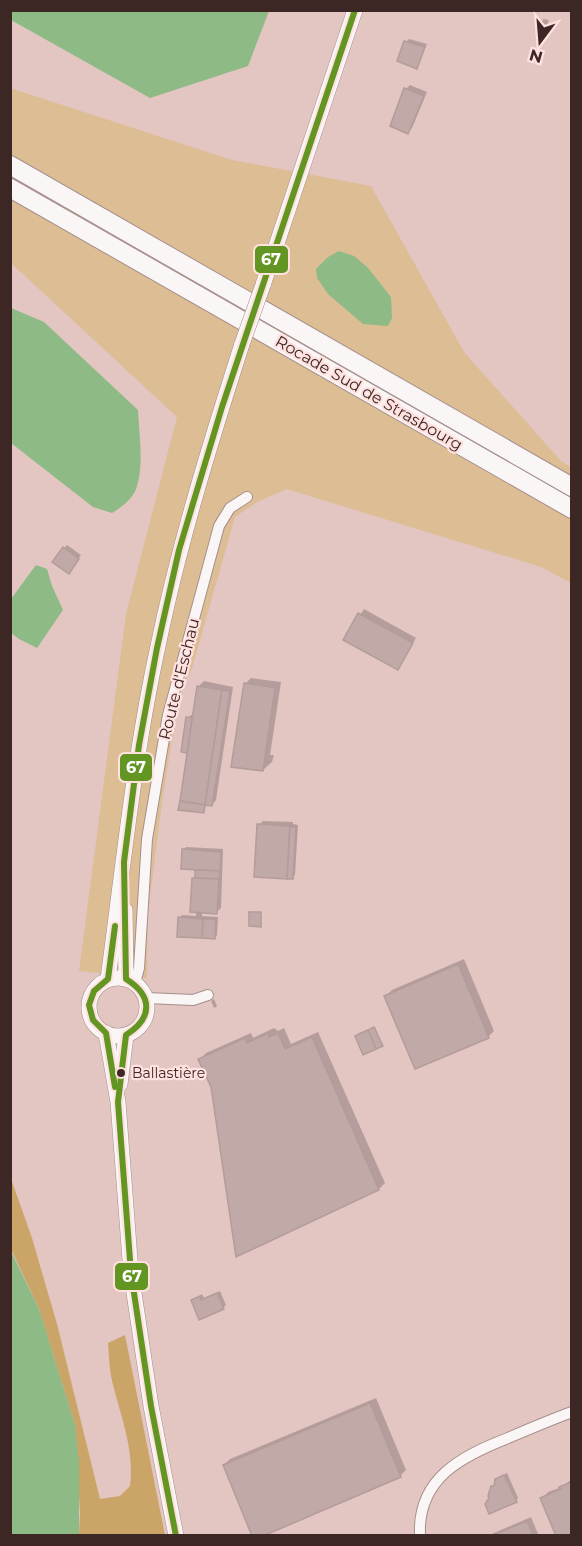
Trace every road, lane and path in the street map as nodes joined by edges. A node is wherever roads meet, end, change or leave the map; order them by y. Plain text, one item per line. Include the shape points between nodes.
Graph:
1 (355, 10) edge
2 (10, 165) edge
3 (10, 188) edge
4 (572, 487) edge
5 (247, 497) dead end
6 (572, 509) edge
7 (124, 862) junction
8 (108, 979) junction
9 (130, 981) junction
10 (208, 995) dead end
11 (146, 998) junction
12 (106, 1033) junction
13 (126, 1035) junction
14 (118, 1102) junction
15 (572, 1412) edge
16 (176, 1536) edge
17 (420, 1536) edge

1 - 7 main road, Route d'Eschau, bridge via 242,344 177,561 139,745
2 - 4 highway, Rocade Sud de Strasbourg
3 - 6 highway, Rocade Sud de Strasbourg
5 - 9 street, Route d'Eschau via 230,508 219,526 172,693 147,839 139,968
7 - 8 main road, Route d'Eschau
7 - 9 main road, Route d'Eschau
8 - 9 main road
8 - 12 main road via 93,992 89,1010 92,1020
9 - 11 main road
10 - 11 street via 193,999
11 - 13 main road via 146,1016
12 - 13 main road
12 - 14 main road
13 - 14 main road
14 - 16 main road via 133,1284
15 - 17 street via 473,1452 446,1470 426,1501

